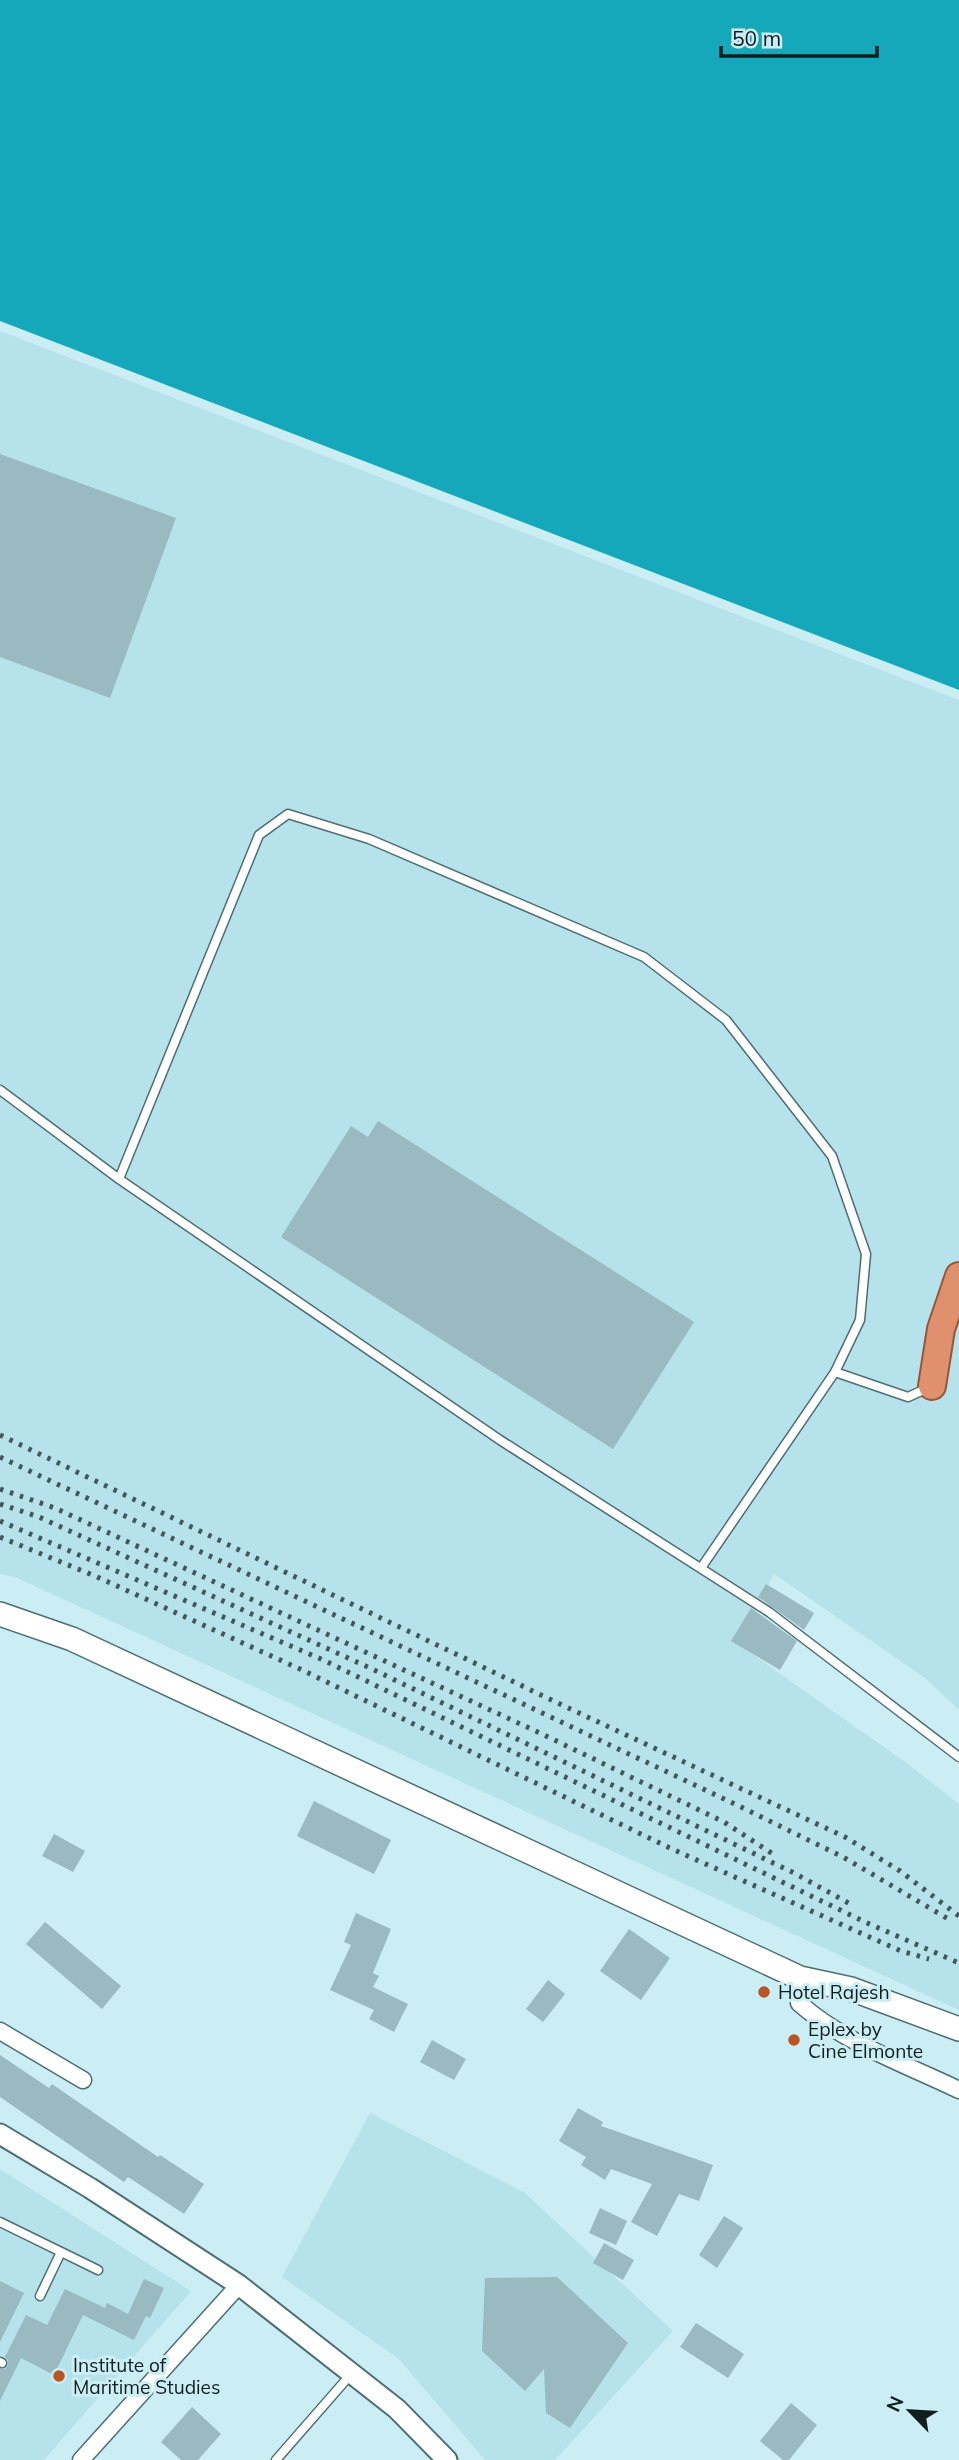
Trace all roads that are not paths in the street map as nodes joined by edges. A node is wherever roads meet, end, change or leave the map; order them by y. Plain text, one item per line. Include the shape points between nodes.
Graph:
1 (0, 1090) edge
2 (119, 1179) junction
3 (959, 1276) edge
4 (959, 1339) edge
5 (835, 1373) junction
6 (933, 1386) junction
7 (701, 1568) junction
8 (0, 1614) edge
9 (959, 1757) edge
10 (800, 1978) junction
11 (959, 2029) edge
12 (0, 2031) edge
13 (83, 2080) dead end
14 (959, 2090) edge
15 (0, 2134) edge
16 (0, 2222) edge
17 (61, 2252) junction
18 (98, 2270) dead end
19 (239, 2285) junction
20 (40, 2297) dead end
21 (352, 2374) junction
22 (81, 2460) edge
23 (276, 2460) edge
24 (447, 2460) edge

1 - 2 lane
2 - 5 lane via 259,835 288,814 369,839 644,957 726,1020 832,1156 866,1254 860,1320
2 - 7 lane via 500,1440
3 - 6 highway via 941,1329
4 - 6 highway
5 - 6 lane via 908,1396
5 - 7 lane
7 - 9 lane via 769,1612
8 - 10 main road via 72,1639
10 - 11 main road via 851,1989
10 - 14 street via 799,2003 818,2018
12 - 13 street
15 - 19 street
16 - 17 lane
17 - 18 lane
17 - 20 lane
19 - 21 street
19 - 22 street
21 - 23 lane
21 - 24 street via 397,2409

